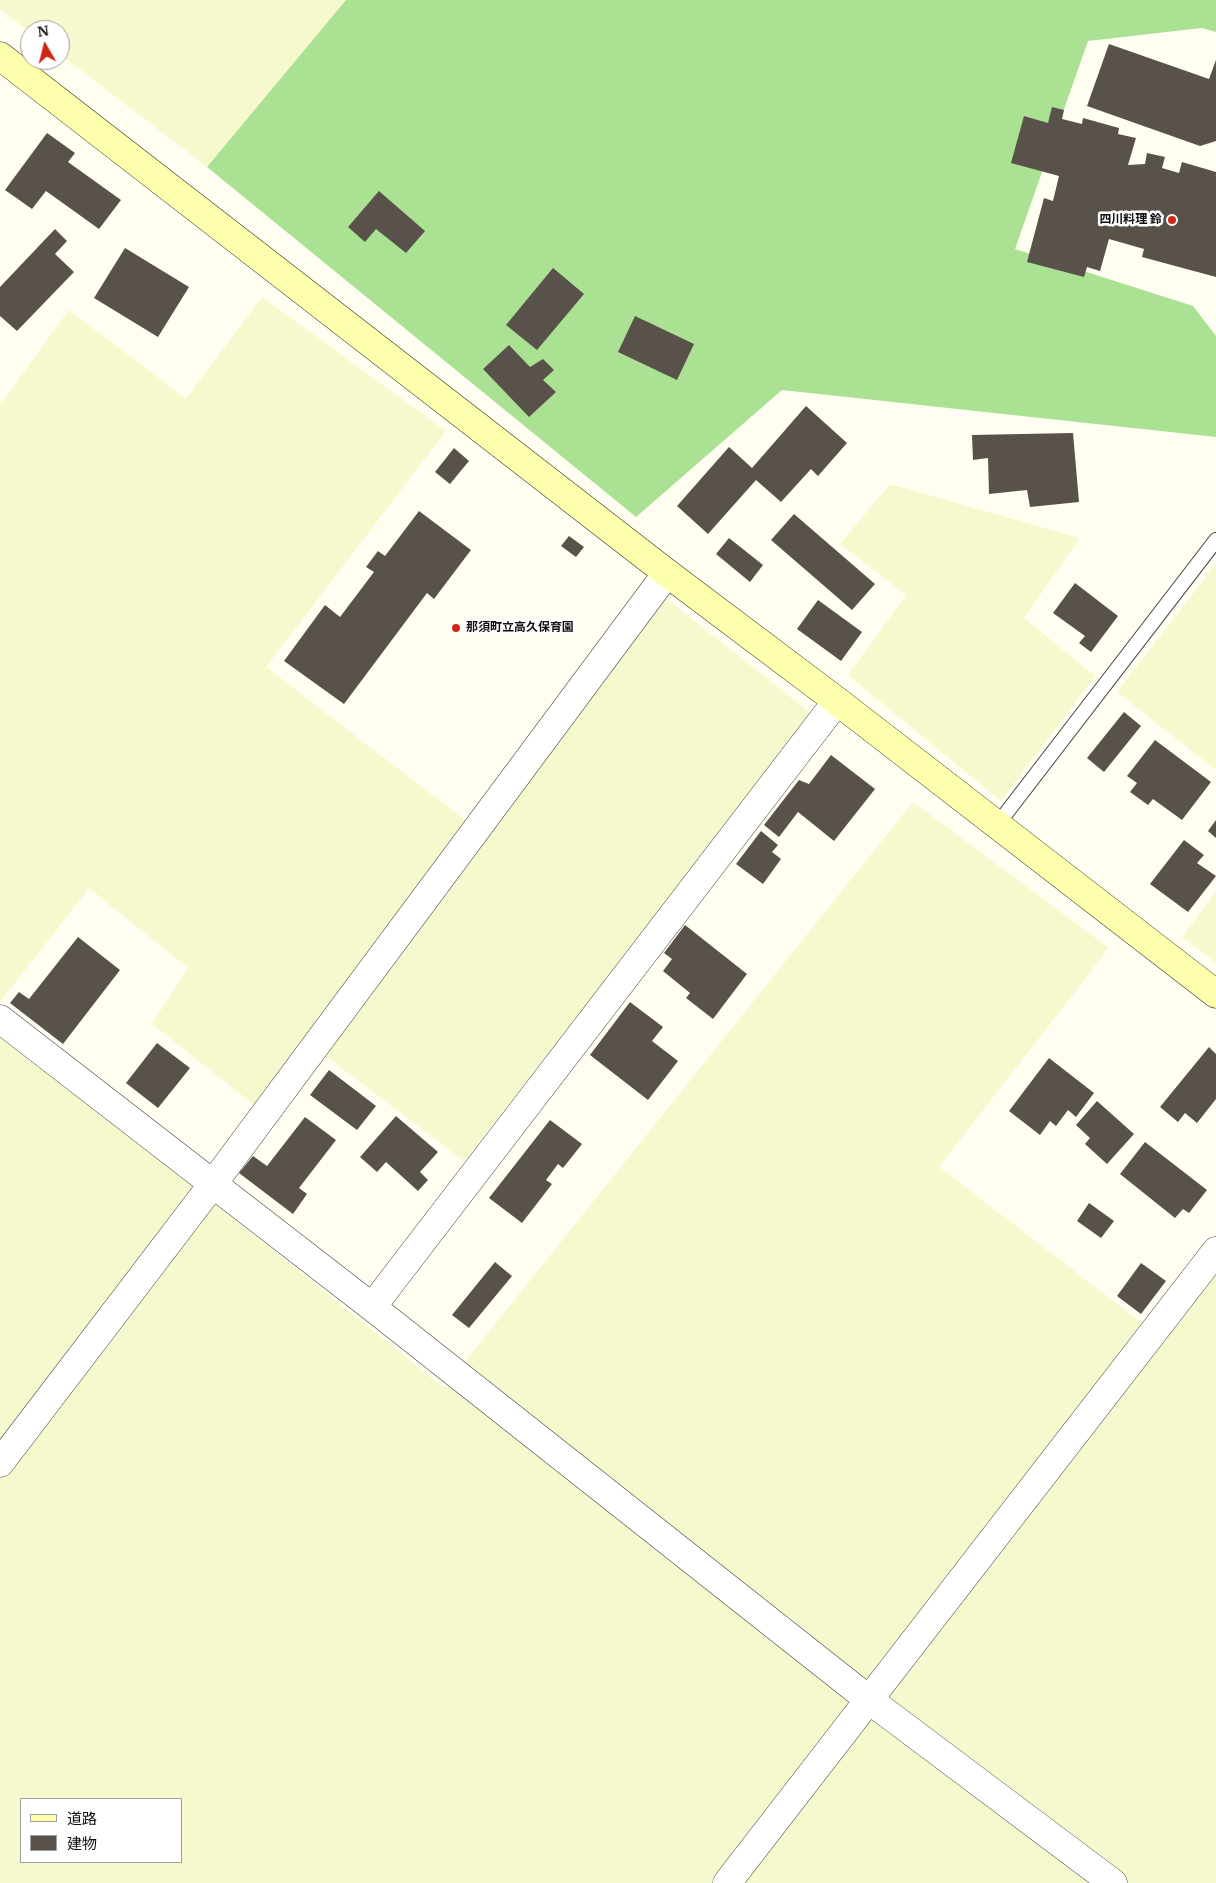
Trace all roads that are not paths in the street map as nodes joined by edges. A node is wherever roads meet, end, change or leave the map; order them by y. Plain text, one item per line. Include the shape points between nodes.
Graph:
1 (0, 56) edge
2 (1216, 540) edge
3 (667, 573) junction
4 (837, 701) junction
5 (997, 825) junction
6 (1216, 994) edge
7 (0, 1019) edge
8 (212, 1185) junction
9 (1216, 1251) edge
10 (372, 1307) junction
11 (0, 1463) edge
12 (868, 1699) junction
13 (727, 1883) edge
14 (1112, 1883) edge

1 - 3 street
2 - 5 lane
3 - 4 street
3 - 8 street
4 - 5 street
4 - 10 street
5 - 6 street
7 - 8 street
8 - 10 street
8 - 11 street
9 - 12 street
10 - 12 street
12 - 13 street
12 - 14 street

